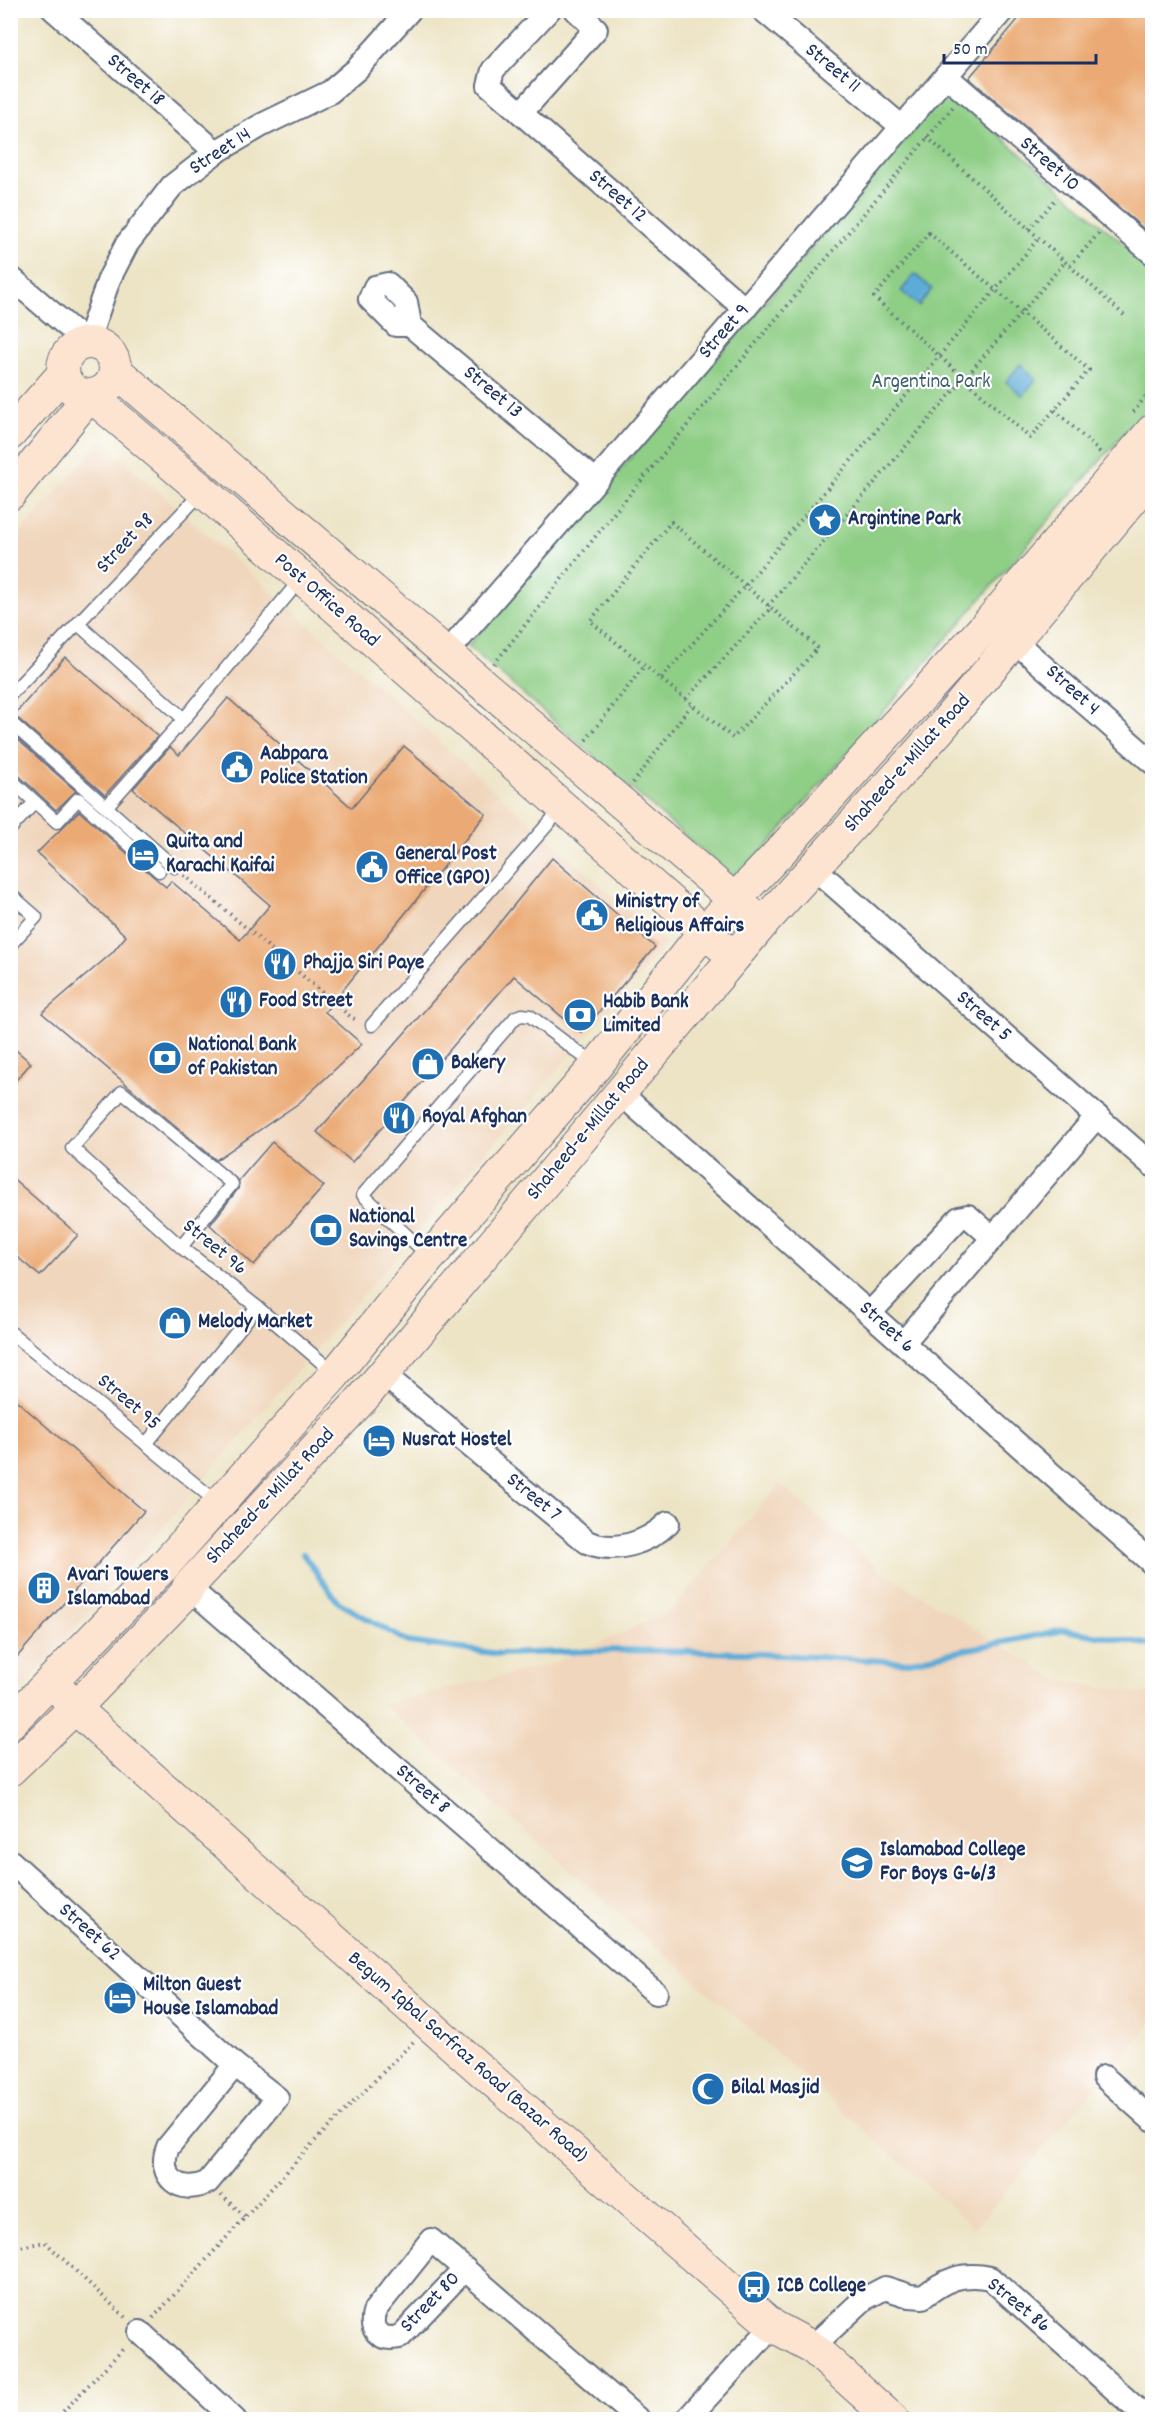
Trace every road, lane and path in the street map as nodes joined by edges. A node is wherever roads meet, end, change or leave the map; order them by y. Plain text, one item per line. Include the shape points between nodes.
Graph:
1 (54, 10) edge
2 (410, 10) edge
3 (549, 10) edge
4 (576, 10) edge
5 (763, 10) edge
6 (1003, 10) edge
7 (946, 76) junction
8 (954, 106) dead end
9 (521, 113) junction
10 (905, 124) junction
11 (928, 138) junction
12 (216, 152) junction
13 (1071, 183) junction
14 (1112, 219) junction
15 (1029, 229) junction
16 (1039, 238) junction
17 (1152, 254) edge
18 (1065, 262) junction
19 (1070, 266) junction
20 (10, 277) edge
21 (995, 290) junction
22 (745, 309) junction
23 (1022, 312) junction
24 (385, 314) dead end
25 (1125, 316) dead end
26 (87, 343) junction
27 (939, 356) junction
28 (115, 370) junction
29 (63, 374) junction
30 (964, 379) junction
31 (1152, 389) edge
32 (90, 395) junction
33 (1054, 410) junction
34 (1141, 423) edge
35 (123, 424) junction
36 (10, 434) edge
37 (60, 434) junction
38 (1104, 456) junction
39 (1152, 476) edge
40 (596, 481) junction
41 (203, 491) junction
42 (10, 494) edge
43 (301, 579) junction
44 (745, 586) junction
45 (770, 607) junction
46 (990, 621) junction
47 (78, 624) junction
48 (1016, 640) junction
49 (447, 653) junction
50 (645, 665) junction
51 (492, 668) dead end
52 (661, 678) junction
53 (10, 695) edge
54 (686, 699) junction
55 (692, 704) junction
56 (184, 718) junction
57 (10, 722) edge
58 (1152, 762) edge
59 (580, 767) junction
60 (10, 780) edge
61 (621, 801) junction
62 (35, 802) junction
63 (107, 806) junction
64 (562, 807) junction
65 (10, 829) edge
66 (174, 867) joint
67 (814, 868) junction
68 (159, 871) dead end
69 (10, 894) edge
70 (734, 898) junction
71 (763, 923) junction
72 (705, 931) junction
73 (10, 945) edge
74 (735, 957) junction
75 (372, 1025) joint
76 (596, 1066) junction
77 (620, 1092) junction
78 (1097, 1116) junction
79 (1152, 1165) edge
80 (993, 1238) junction
81 (181, 1247) junction
82 (430, 1257) junction
83 (257, 1307) junction
84 (870, 1314) junction
85 (10, 1332) edge
86 (903, 1343) junction
87 (335, 1374) junction
88 (383, 1374) junction
89 (363, 1398) junction
90 (146, 1444) junction
91 (220, 1505) junction
92 (668, 1523) dead end
93 (1152, 1563) edge
94 (188, 1587) junction
95 (53, 1682) junction
96 (75, 1708) junction
97 (10, 1723) edge
98 (10, 1770) edge
99 (10, 1861) edge
100 (656, 1993) dead end
101 (429, 2026) junction
102 (235, 2065) junction
103 (1104, 2077) dead end
104 (1152, 2120) edge
105 (208, 2182) junction
106 (247, 2218) junction
107 (10, 2249) edge
108 (465, 2268) dead end
109 (773, 2326) junction
110 (140, 2332) junction
111 (812, 2348) junction
112 (55, 2420) edge
113 (235, 2420) edge
114 (639, 2420) edge
115 (686, 2420) edge
116 (893, 2420) edge
117 (1149, 2420) edge

1 - 12 street, Street 18
2 - 12 street, Street 14 via 357,69 330,92
3 - 9 street, Street 12 via 494,70 489,85
4 - 9 street via 596,29
5 - 10 street, Street 11
6 - 7 street, Street 9
7 - 10 street, Street 9
7 - 13 street, Street 10
8 - 11 path
9 - 22 street, Street 12
10 - 11 path
10 - 22 street, Street 9
11 - 15 path
11 - 51 path via 629,495
12 - 26 street, Street 14 via 172,186 127,244 109,279
13 - 14 street, Street 10
13 - 15 path
14 - 17 street, Street 10
14 - 19 path
15 - 16 path
16 - 18 path
16 - 21 path
18 - 19 path
18 - 23 path
19 - 25 path
20 - 26 street
21 - 23 path
21 - 27 path
21 - 27 path via 929,233 874,297
22 - 40 street, Street 9
23 - 30 path
23 - 33 path via 1089,370
24 - 40 street, Street 13 via 396,325 410,324
26 - 28 main road via 104,347
26 - 29 main road via 71,350
27 - 30 path
27 - 44 path
28 - 32 main road via 105,390
28 - 49 main road, Post Office Road
29 - 32 main road via 70,387
29 - 36 main road
30 - 33 path via 1029,438
30 - 45 path
31 - 34 path
32 - 35 main road, Post Office Road
32 - 37 main road
33 - 38 path
34 - 38 main road, Shaheed-e-Millat Road
35 - 37 main road via 85,423
35 - 41 main road, Post Office Road
37 - 42 main road
38 - 46 main road, Shaheed-e-Millat Road
39 - 48 main road, Shaheed-e-Millat Road
40 - 49 street, Street 9
41 - 43 main road, Post Office Road
41 - 47 lane, Street 98
43 - 56 lane
43 - 64 main road, Post Office Road
44 - 45 path
44 - 50 path via 671,522 590,621
44 - 52 path
45 - 54 path
45 - 55 path via 818,648 734,738
46 - 48 street, Street 4
46 - 70 main road, Shaheed-e-Millat Road
47 - 53 lane, Street 98
47 - 56 lane
48 - 58 street, Street 4
48 - 67 main road, Shaheed-e-Millat Road
49 - 59 main road, Post Office Road
50 - 52 path
50 - 59 path
52 - 54 path
54 - 55 path
55 - 61 path
56 - 63 lane
57 - 63 lane
59 - 61 main road, Post Office Road
59 - 64 main road
60 - 62 lane
61 - 70 main road, Post Office Road
62 - 65 lane
62 - 68 lane via 57,822 78,799
63 - 66 lane
64 - 72 main road, Post Office Road
64 - 75 lane
66 - 75 path via 352,1018
67 - 71 main road, Shaheed-e-Millat Road
67 - 78 street, Street 5
69 - 73 lane via 36,917
70 - 71 main road, Post Office Road
70 - 72 main road, Shaheed-e-Millat Road
71 - 74 main road, Shaheed-e-Millat Road
72 - 74 main road, Post Office Road
72 - 76 main road, Shaheed-e-Millat Road
74 - 77 main road, Shaheed-e-Millat Road
76 - 82 main road, Shaheed-e-Millat Road
76 - 82 lane via 530,1016 516,1017 363,1195
77 - 84 street, Street 6
77 - 88 main road, Shaheed-e-Millat Road
78 - 79 street, Street 5
78 - 80 street
80 - 84 street via 968,1216 959,1218
80 - 86 street
81 - 81 lane, Street 96 via 72,1148 122,1092 232,1184
81 - 83 lane, Street 96
82 - 87 main road, Shaheed-e-Millat Road
83 - 87 lane, Street 96
83 - 90 lane
84 - 86 street, Street 6
85 - 90 lane, Street 95
86 - 93 street, Street 6
87 - 89 main road
87 - 91 main road, Shaheed-e-Millat Road
88 - 89 main road, Shaheed-e-Millat Road
88 - 92 street, Street 7 via 587,1542 600,1548 615,1548 645,1540
89 - 94 main road, Shaheed-e-Millat Road
90 - 91 lane, Street 95
91 - 95 main road, Shaheed-e-Millat Road
94 - 96 main road, Shaheed-e-Millat Road
94 - 100 street, Street 8
95 - 96 main road, Begum Iqbal Sarfraz Road (Bazar Road)
95 - 97 main road, Shaheed-e-Millat Road
96 - 98 main road, Shaheed-e-Millat Road
96 - 101 main road, Begum Iqbal Sarfraz Road (Bazar Road)
99 - 102 street, Street 62
101 - 106 path via 312,2144
101 - 109 main road, Begum Iqbal Sarfraz Road (Bazar Road)
102 - 105 street, Street 62 via 277,2098
102 - 105 street via 165,2155 167,2173 176,2184 187,2188
103 - 104 street
105 - 106 path
106 - 110 path
107 - 110 path via 45,2242
108 - 114 street, Street 80
109 - 111 main road, Begum Iqbal Sarfraz Road (Bazar Road)
109 - 115 street
110 - 112 path
110 - 113 street
111 - 116 main road, Begum Iqbal Sarfraz Road (Bazar Road)
111 - 117 street, Street 86 via 864,2300 885,2288 923,2297 954,2277 977,2275 990,2278

